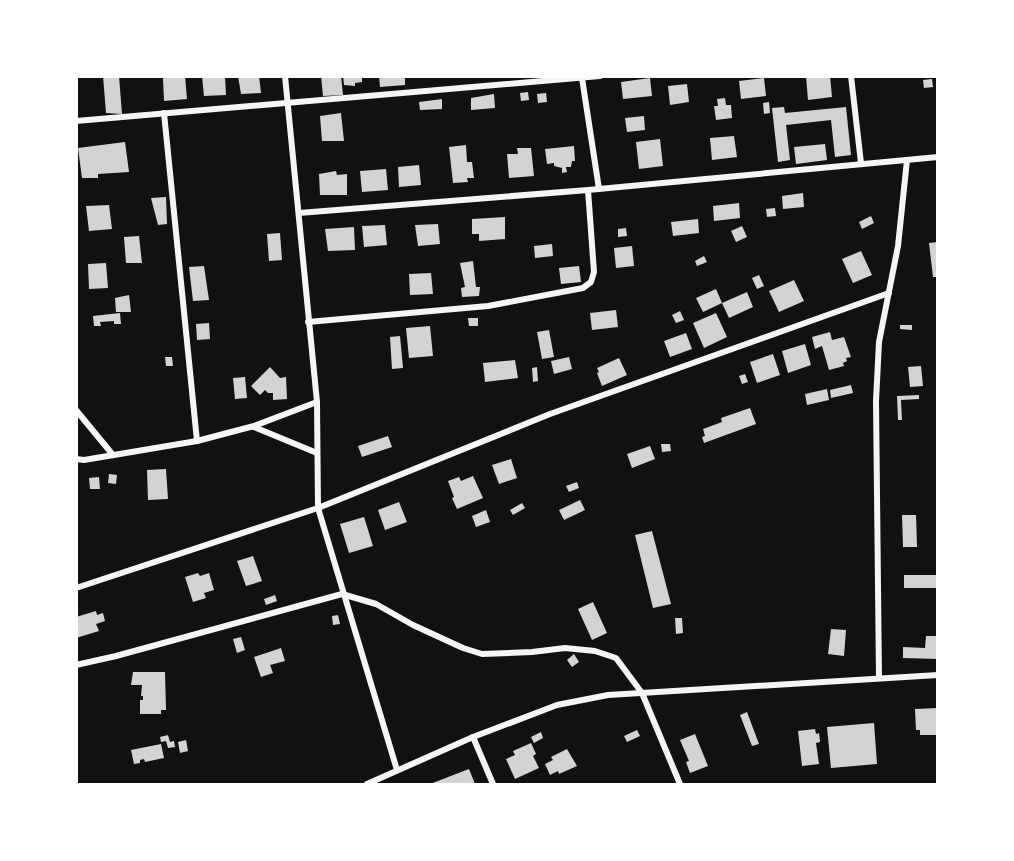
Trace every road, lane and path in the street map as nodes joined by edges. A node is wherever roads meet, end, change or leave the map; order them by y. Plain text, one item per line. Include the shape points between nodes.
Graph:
1 (285, 76) edge
2 (600, 76) edge
3 (851, 76) edge
4 (582, 78) junction
5 (288, 104) junction
6 (164, 113) junction
7 (76, 121) edge
8 (938, 157) edge
9 (907, 160) junction
10 (861, 164) junction
11 (599, 189) junction
12 (588, 190) junction
13 (299, 213) junction
14 (890, 293) junction
15 (308, 322) junction
16 (317, 402) junction
17 (76, 410) edge
18 (254, 426) junction
19 (196, 441) junction
20 (317, 453) junction
21 (113, 455) junction
22 (76, 459) edge
23 (318, 508) junction
24 (76, 588) edge
25 (342, 594) junction
26 (76, 665) edge
27 (938, 675) edge
28 (879, 678) junction
29 (642, 693) junction
30 (473, 737) junction
31 (397, 770) junction
32 (368, 784) edge
33 (493, 784) edge
34 (680, 784) edge

1 - 5 street
2 - 4 street
3 - 10 street
4 - 5 street
4 - 11 street
5 - 6 street
5 - 13 street
6 - 7 street
6 - 19 street
8 - 9 street
9 - 10 street
9 - 14 street
10 - 11 street
11 - 12 street
12 - 13 street
12 - 15 street via 594,272 591,282 583,288 488,306
13 - 15 street
14 - 23 street via 550,414
14 - 28 street via 879,342 876,401
15 - 16 street
16 - 18 street
16 - 20 street
17 - 21 street
18 - 19 street
18 - 20 street
19 - 21 street
20 - 23 street
21 - 22 street
23 - 24 street
23 - 25 street
25 - 26 street
25 - 29 street via 376,604 413,625 482,654 565,648 595,651 616,658
25 - 31 street
27 - 28 street
28 - 29 street
29 - 30 street via 557,705
29 - 34 street
30 - 31 street
30 - 33 street
31 - 32 street

